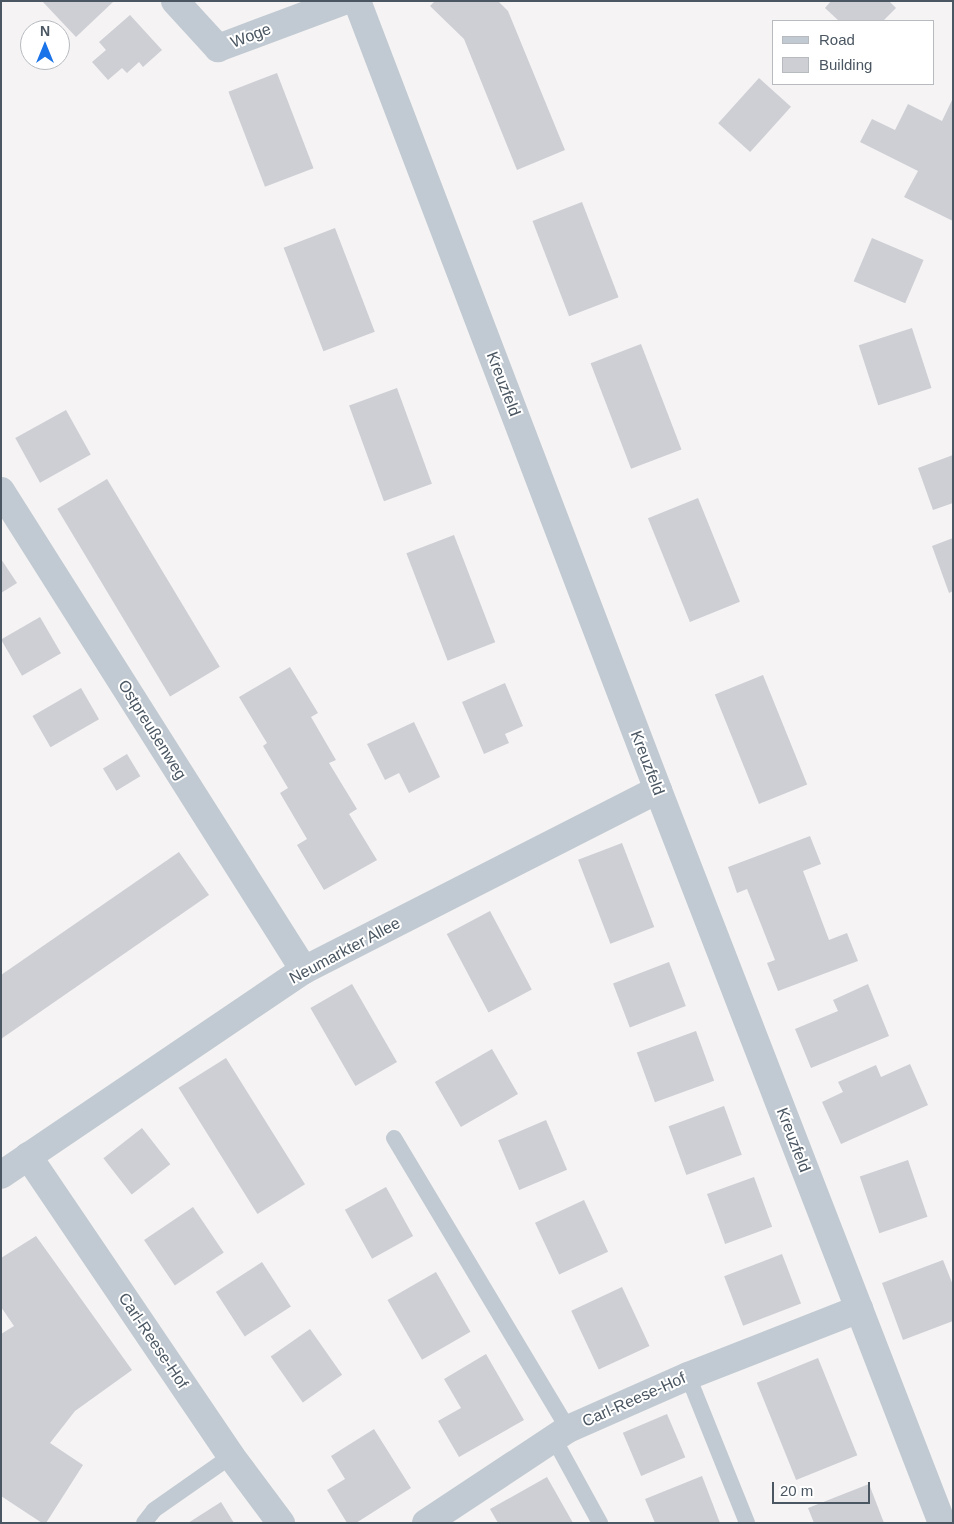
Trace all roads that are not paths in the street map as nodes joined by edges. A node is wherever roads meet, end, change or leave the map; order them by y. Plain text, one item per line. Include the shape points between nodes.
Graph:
1 (175, 1) edge
2 (344, 1) edge
3 (357, 1) edge
4 (1, 491) edge
5 (658, 790) junction
6 (304, 970) junction
7 (394, 1138) dead end
8 (28, 1156) junction
9 (1, 1175) edge
10 (858, 1309) junction
11 (688, 1376) junction
12 (561, 1434) junction
13 (231, 1456) junction
14 (144, 1523) edge
15 (282, 1523) edge
16 (426, 1523) edge
17 (600, 1523) edge
18 (747, 1523) edge
19 (942, 1523) edge

1 - 2 street, Woge via 218,48
3 - 5 street, Kreuzfeld
4 - 6 street, Ostpreußenweg
5 - 6 street, Neumarkter Allee
5 - 10 street, Kreuzfeld
6 - 8 street, Neumarkter Allee
7 - 12 lane
8 - 9 street, Neumarkter Allee
8 - 13 street, Carl-Reese-Hof
10 - 11 street, Carl-Reese-Hof
10 - 19 street, Kreuzfeld
11 - 12 street, Carl-Reese-Hof
11 - 18 lane
12 - 16 street, Carl-Reese-Hof
12 - 17 lane
13 - 14 lane via 154,1510
13 - 15 street, Carl-Reese-Hof

